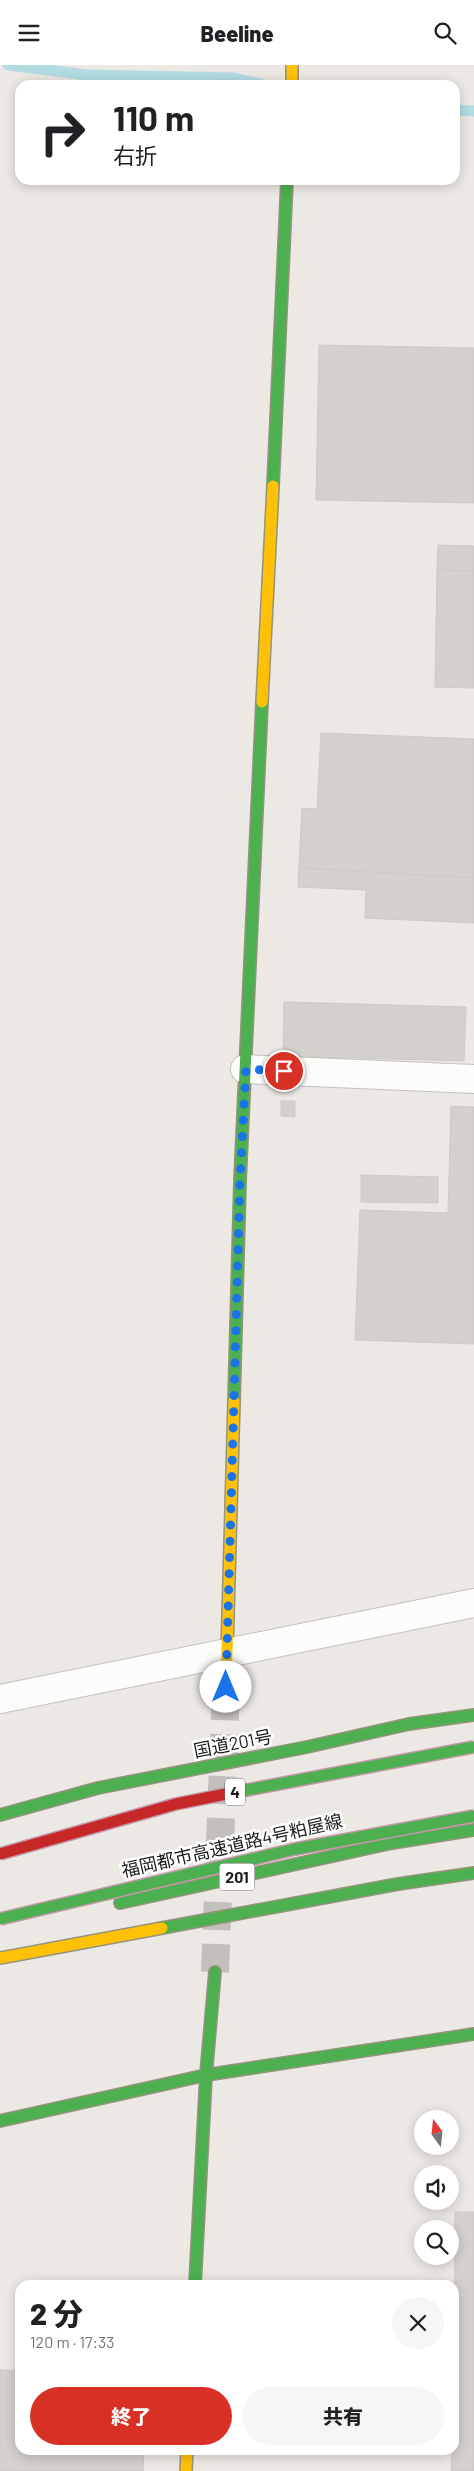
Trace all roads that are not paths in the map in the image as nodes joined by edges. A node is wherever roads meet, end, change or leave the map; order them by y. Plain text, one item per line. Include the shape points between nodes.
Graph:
1 (292, 65) edge
2 (292, 80) edge
3 (287, 185) edge
4 (246, 1069) junction
5 (474, 1079) edge
6 (474, 1603) edge
7 (226, 1652) junction
8 (226, 1687) tunnel mouth
9 (0, 1699) edge
10 (474, 1713) edge
11 (474, 1747) edge
12 (0, 1815) edge
13 (474, 1816) edge
14 (474, 1830) edge
15 (0, 1853) edge
16 (474, 1873) edge
17 (0, 1919) edge
18 (0, 1929) edge
19 (0, 1959) edge
20 (214, 1972) tunnel mouth
21 (474, 2034) edge
22 (206, 2075) junction
23 (0, 2121) edge
24 (195, 2280) edge
25 (187, 2455) edge
26 (186, 2471) edge

1 - 2 main road
3 - 4 main road
4 - 5 street
4 - 7 main road
6 - 7 street
7 - 8 main road
7 - 9 street
10 - 12 main road, 国道201号 via 98,1788
11 - 15 main road, 4, bridge via 176,1804
13 - 17 main road, 福岡都市高速道路4号粕屋線, bridge via 407,1826 195,1871
14 - 18 main road, 201 via 392,1843
16 - 19 main road via 398,1884
20 - 22 main road
21 - 22 main road
22 - 23 main road
22 - 24 main road
25 - 26 main road

